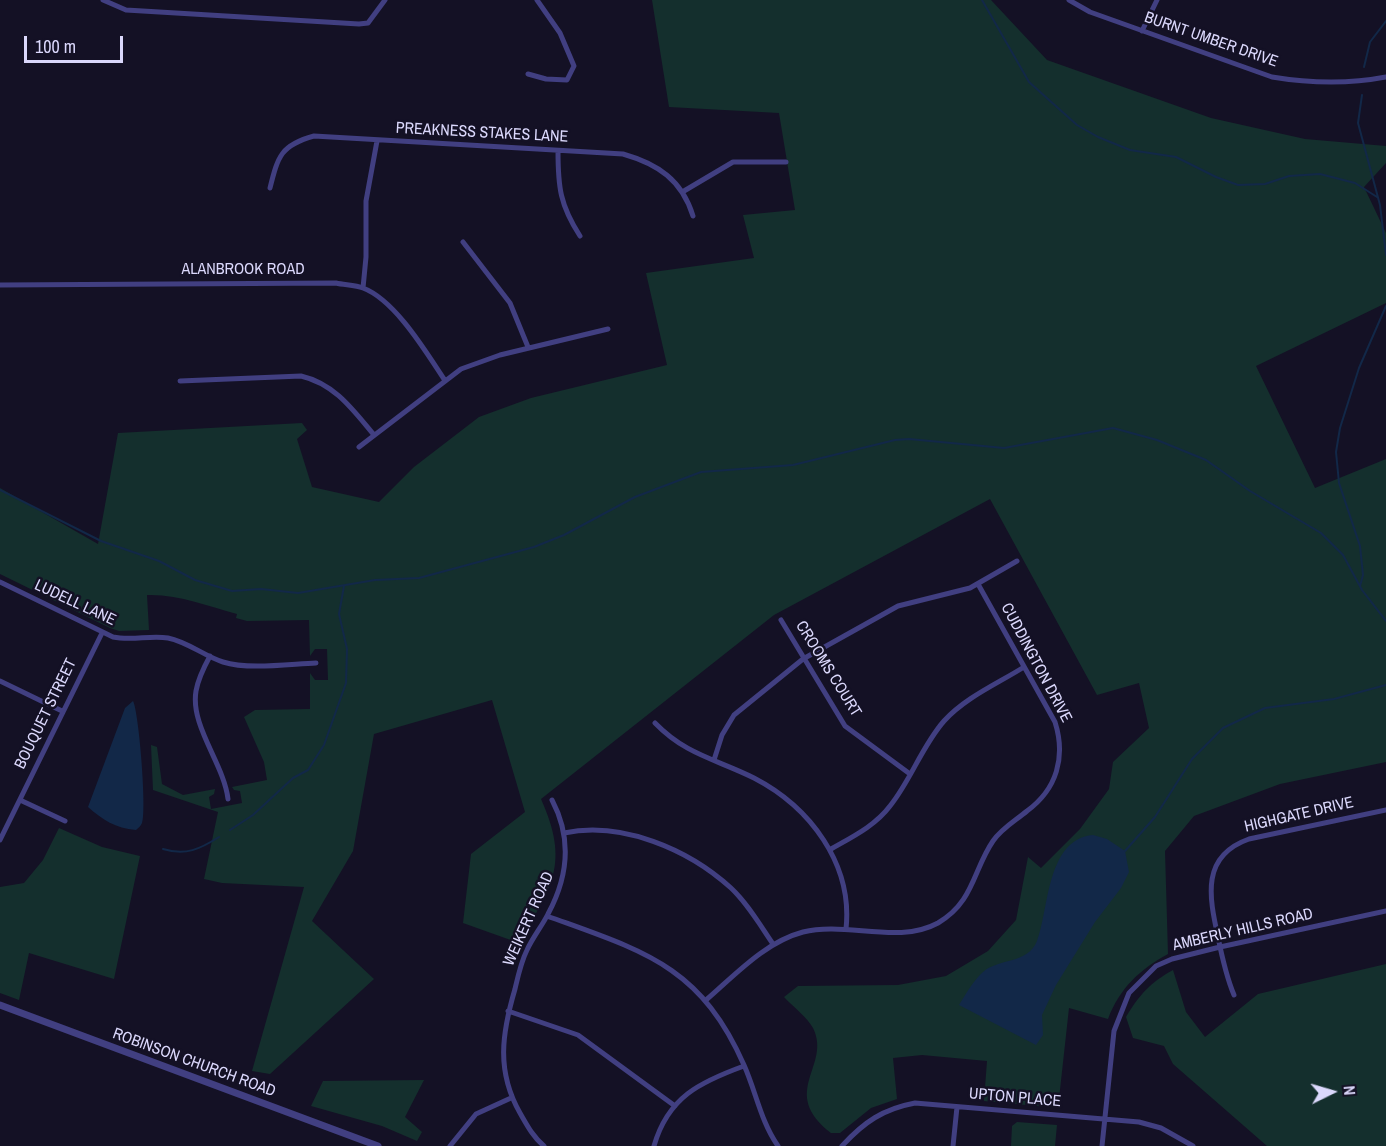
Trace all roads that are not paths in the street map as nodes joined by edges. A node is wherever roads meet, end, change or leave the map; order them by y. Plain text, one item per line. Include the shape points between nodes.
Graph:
1 (104, 0) edge
2 (385, 0) edge
3 (537, 0) edge
4 (1069, 0) edge
5 (1157, 0) edge
6 (1142, 31) junction
7 (528, 74) dead end
8 (1386, 77) edge
9 (377, 141) junction
10 (558, 151) junction
11 (786, 162) dead end
12 (270, 188) dead end
13 (684, 191) junction
14 (693, 216) dead end
15 (580, 236) dead end
16 (463, 242) dead end
17 (0, 285) edge
18 (363, 288) junction
19 (608, 329) dead end
20 (528, 347) junction
21 (444, 379) junction
22 (180, 381) dead end
23 (374, 435) junction
24 (359, 447) dead end
25 (1017, 561) dead end
26 (0, 582) edge
27 (978, 584) junction
28 (781, 620) dead end
29 (102, 633) junction
30 (210, 656) junction
31 (803, 659) junction
32 (316, 663) dead end
33 (1024, 667) junction
34 (0, 681) edge
35 (62, 711) junction
36 (654, 723) dead end
37 (714, 760) junction
38 (910, 774) junction
39 (228, 799) dead end
40 (20, 800) junction
41 (552, 800) dead end
42 (1386, 810) edge
43 (65, 822) dead end
44 (564, 833) junction
45 (0, 840) edge
46 (831, 849) junction
47 (1386, 911) edge
48 (548, 916) junction
49 (846, 928) junction
50 (773, 944) junction
51 (1220, 947) junction
52 (1234, 995) dead end
53 (706, 1000) junction
54 (0, 1005) edge
55 (508, 1011) junction
56 (744, 1066) junction
57 (511, 1098) junction
58 (675, 1106) junction
59 (957, 1107) junction
60 (1104, 1120) junction
61 (378, 1146) edge
62 (450, 1146) edge
63 (544, 1146) edge
64 (654, 1146) edge
65 (778, 1146) edge
66 (842, 1146) edge
67 (953, 1146) edge
68 (1102, 1146) edge
69 (1193, 1146) edge

1 - 2 street via 126,10 359,24 368,23
3 - 7 street via 560,33 574,66 567,80
4 - 6 street, BURNT UMBER DRIVE
5 - 6 street
6 - 8 street, BURNT UMBER DRIVE via 1280,78 1302,81
9 - 10 street, PREAKNESS STAKES LANE
9 - 12 street, PREAKNESS STAKES LANE via 315,136 296,141 280,156
9 - 18 street via 366,201
10 - 13 street, PREAKNESS STAKES LANE via 623,154 642,159 659,168
10 - 15 street via 558,191
11 - 13 street via 733,162
13 - 14 street, PREAKNESS STAKES LANE
16 - 20 street via 510,303
17 - 18 street, ALANBROOK ROAD via 336,283
18 - 21 street, ALANBROOK ROAD via 399,318
19 - 20 street
20 - 21 street via 461,369
21 - 23 street
22 - 23 street via 301,376 337,394
23 - 24 street
25 - 27 street
26 - 29 street, LUDELL LANE
27 - 31 street via 898,606
27 - 33 street, CUDDINGTON DRIVE
28 - 31 street, CROOMS COURT
29 - 30 street, LUDELL LANE via 124,639 166,638
29 - 35 street, BOUQUET STREET
30 - 32 street, LUDELL LANE via 238,664
30 - 39 street via 200,676 195,702
31 - 37 street via 734,716 722,735
31 - 38 street, CROOMS COURT via 845,726
33 - 38 street via 956,709
33 - 49 street, CUDDINGTON DRIVE via 1059,735 1060,759 1052,784 1036,804 1001,831 989,846 971,890 942,920 907,932
34 - 35 street
35 - 40 street, BOUQUET STREET
36 - 37 street via 690,752
37 - 46 street via 778,793
38 - 46 street via 882,816
40 - 43 street
40 - 45 street, BOUQUET STREET
41 - 44 street, WEIKERT ROAD
42 - 51 street, HIGHGATE DRIVE via 1249,839 1229,850 1216,865 1210,892
44 - 48 street, WEIKERT ROAD via 563,881
44 - 50 street via 583,829 633,836 699,863 744,903
46 - 49 street via 847,893
47 - 51 street, AMBERLY HILLS ROAD
48 - 53 street via 656,958
48 - 55 street, WEIKERT ROAD via 527,949
49 - 50 street, CUDDINGTON DRIVE via 801,933
50 - 53 street, CUDDINGTON DRIVE
51 - 52 street, HIGHGATE DRIVE
51 - 60 street, AMBERLY HILLS ROAD via 1156,966 1129,993 1114,1031
53 - 56 street
54 - 61 street, ROBINSON CHURCH ROAD
55 - 57 street, WEIKERT ROAD via 502,1062
55 - 58 street via 578,1035
56 - 58 street via 701,1083
56 - 65 street
57 - 62 street via 476,1114
57 - 63 street, WEIKERT ROAD
58 - 64 street
59 - 60 street, UPTON PLACE
59 - 66 street, UPTON PLACE via 915,1103 898,1107 869,1120
59 - 67 street
60 - 68 street, AMBERLY HILLS ROAD
60 - 69 street, UPTON PLACE via 1161,1128

